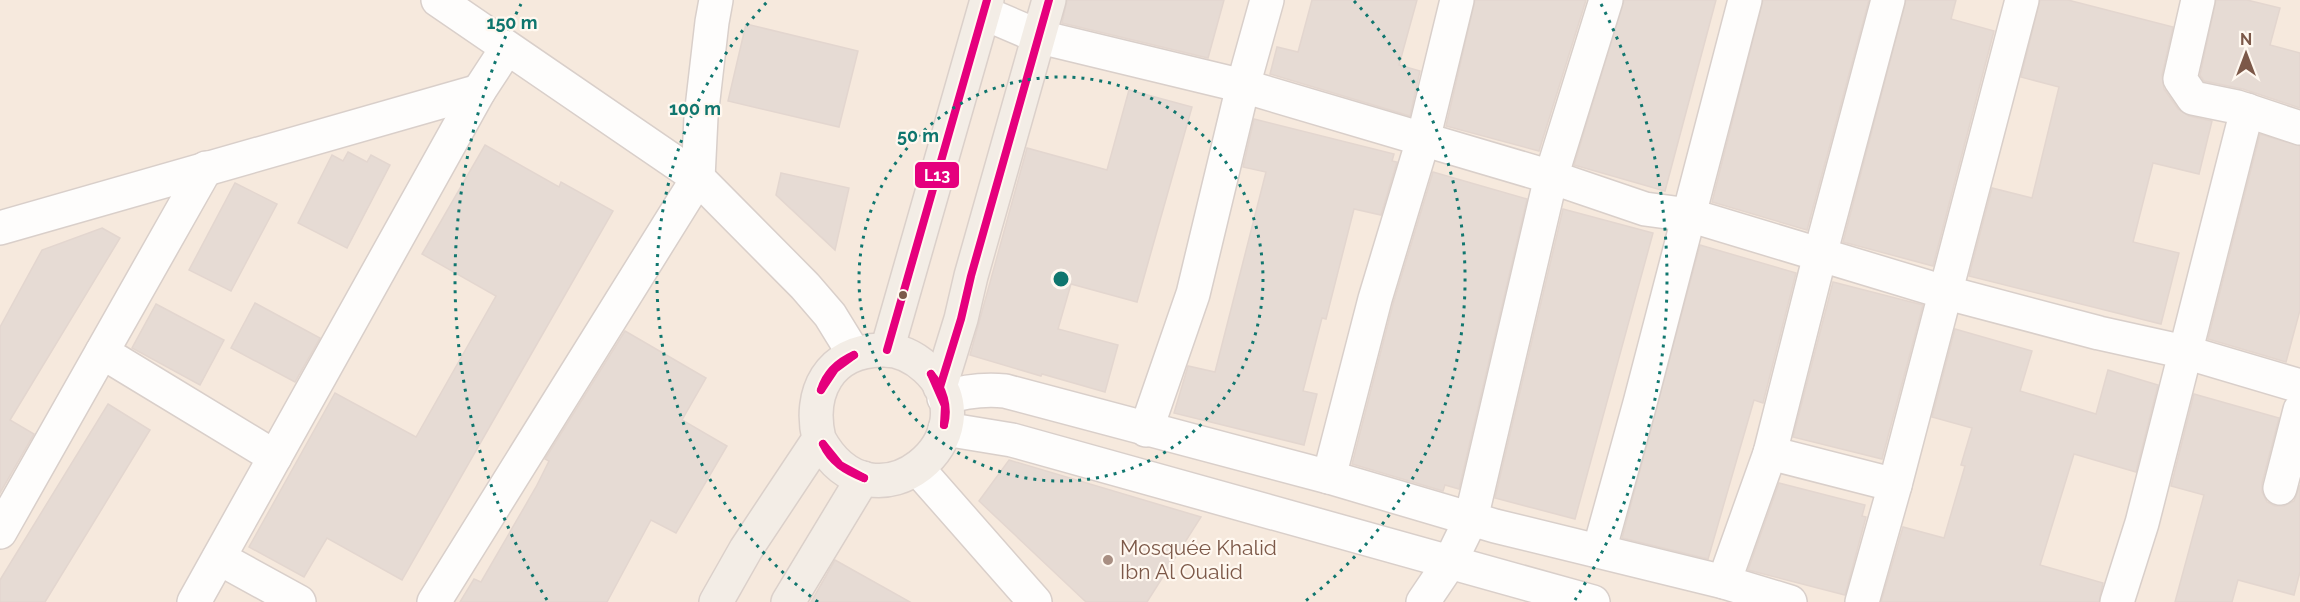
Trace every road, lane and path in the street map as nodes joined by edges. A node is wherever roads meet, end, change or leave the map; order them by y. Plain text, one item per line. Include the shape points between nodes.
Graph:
1 (438, 0) edge
2 (716, 0) edge
3 (1049, 0) edge
4 (1267, 0) edge
5 (1456, 0) edge
6 (1606, 0) edge
7 (1745, 0) edge
8 (1888, 0) edge
9 (2022, 0) edge
10 (2195, 1) edge
11 (986, 6) edge
12 (1040, 37) junction
13 (507, 48) junction
14 (1243, 86) junction
15 (479, 91) junction
16 (2247, 110) junction
17 (2300, 128) edge
18 (1423, 140) junction
19 (206, 168) junction
20 (1551, 177) junction
21 (698, 178) junction
22 (1689, 215) junction
23 (0, 228) edge
24 (1820, 255) junction
25 (1944, 292) junction
26 (886, 350) junction
27 (102, 352) junction
28 (2185, 352) junction
29 (854, 354) junction
30 (2300, 386) edge
31 (943, 404) junction
32 (2300, 410) edge
33 (1146, 430) junction
34 (819, 439) junction
35 (1770, 453) junction
36 (275, 457) junction
37 (918, 469) junction
38 (1329, 477) junction
39 (863, 478) junction
40 (1895, 484) junction
41 (2280, 488) dead end
42 (1471, 519) junction
43 (0, 532) edge
44 (1599, 551) junction
45 (219, 558) junction
46 (1450, 562) junction
47 (1724, 582) junction
48 (194, 602) edge
49 (299, 602) edge
50 (434, 602) edge
51 (716, 602) edge
52 (788, 602) edge
53 (1035, 602) edge
54 (1424, 602) edge
55 (1593, 602) edge
56 (1790, 602) edge
57 (1862, 602) edge
58 (2117, 602) edge

1 - 13 street
2 - 21 street via 701,117
3 - 12 main road
4 - 14 street
5 - 18 street
6 - 20 street
7 - 22 street
8 - 24 street
9 - 25 street
10 - 16 street via 2180,79 2193,99
11 - 12 street
11 - 26 main road
12 - 14 street
12 - 31 main road via 971,276
13 - 15 street
13 - 21 street
14 - 18 street
14 - 33 street via 1193,294
15 - 19 street
15 - 36 street
16 - 17 street
16 - 28 street
18 - 20 street
18 - 38 street via 1375,299
19 - 23 street
19 - 27 street
20 - 22 street via 1645,209
20 - 42 street
21 - 29 street via 805,286 830,315
21 - 50 street
22 - 24 street
22 - 44 street
24 - 25 street
24 - 35 street
25 - 28 street
25 - 40 street
26 - 29 main road
26 - 31 main road via 903,353 931,372
27 - 36 street
27 - 43 street
28 - 30 street
28 - 58 street via 2142,523
29 - 34 main road via 837,365 816,399 814,420
31 - 33 street via 966,391 1005,391
31 - 37 main road via 939,445
31 - 46 street via 1012,440
32 - 41 street
33 - 38 street
34 - 39 main road via 836,464
34 - 51 main road
35 - 40 street
35 - 47 street
36 - 45 street
37 - 39 main road via 891,479
37 - 53 street
38 - 42 street
39 - 52 main road
40 - 57 street
42 - 44 street
42 - 46 street
44 - 47 street
45 - 48 street
45 - 49 street
46 - 54 street
46 - 55 street
47 - 56 street

